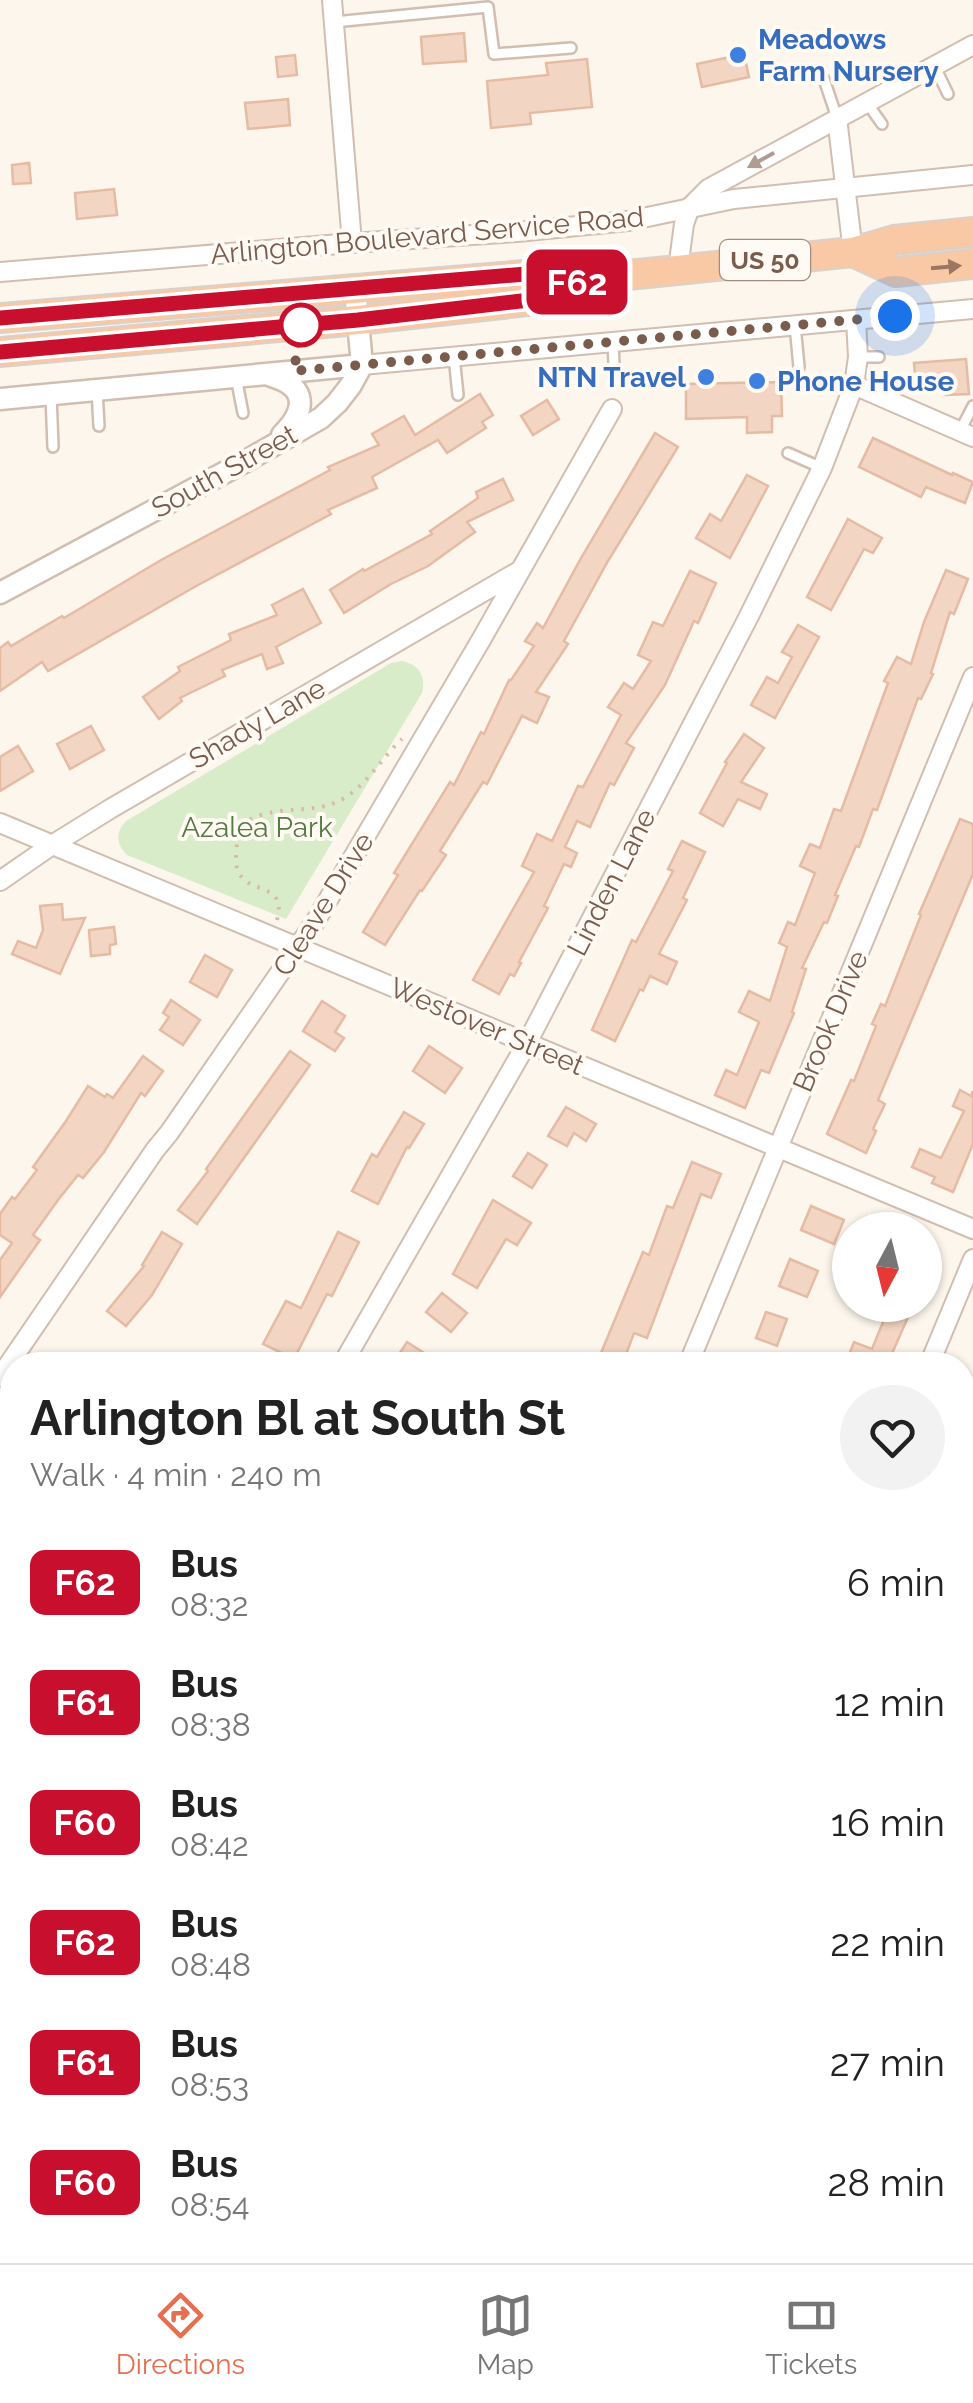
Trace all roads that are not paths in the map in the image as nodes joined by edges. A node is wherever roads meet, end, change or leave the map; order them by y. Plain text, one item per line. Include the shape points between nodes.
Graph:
1 (332, 0) edge
2 (334, 22) junction
3 (973, 46) edge
4 (572, 48) dead end
5 (935, 66) junction
6 (824, 79) dead end
7 (948, 94) dead end
8 (868, 103) junction
9 (837, 118) junction
10 (882, 124) dead end
11 (973, 175) edge
12 (844, 188) junction
13 (690, 207) junction
14 (973, 232) edge
15 (352, 243) junction
16 (853, 252) junction
17 (973, 264) edge
18 (678, 269) junction
19 (0, 272) edge
20 (579, 280) junction
21 (355, 289) junction
22 (973, 309) edge
23 (0, 318) edge
24 (358, 320) junction
25 (856, 320) junction
26 (795, 325) junction
27 (613, 342) junction
28 (0, 352) edge
29 (454, 356) junction
30 (858, 357) junction
31 (879, 358) dead end
32 (614, 364) dead end
33 (362, 365) junction
34 (799, 367) dead end
35 (264, 374) junction
36 (236, 377) junction
37 (854, 385) junction
38 (97, 390) junction
39 (50, 394) junction
40 (458, 395) dead end
41 (0, 399) edge
42 (973, 406) edge
43 (612, 410) dead end
44 (243, 413) dead end
45 (99, 426) dead end
46 (966, 434) edge
47 (53, 447) dead end
48 (269, 448) junction
49 (788, 453) dead end
50 (822, 468) junction
51 (519, 571) junction
52 (0, 592) edge
53 (973, 678) edge
54 (0, 823) edge
55 (52, 845) junction
56 (0, 881) edge
57 (298, 948) junction
58 (528, 1043) junction
59 (777, 1148) junction
60 (973, 1229) edge
61 (973, 1259) edge
62 (17, 1352) edge
63 (350, 1352) edge
64 (693, 1352) edge
65 (934, 1352) edge

1 - 2 street
2 - 4 lane via 488,8 494,54
2 - 15 street
3 - 5 street
5 - 7 lane
5 - 8 street
6 - 9 lane
8 - 9 street
8 - 10 lane
9 - 12 street
9 -> 13 street via 708,189
11 - 12 street, Arlington Boulevard Service Road
12 - 13 street, Arlington Boulevard Service Road
12 - 16 street
13 - 15 street, Arlington Boulevard Service Road via 628,221
13 - 18 street
14 - 16 highway, US 50 via 894,240
15 - 19 street, Arlington Boulevard Service Road
16 -> 17 highway, US 50 via 896,272
16 - 18 highway, US 50
18 - 20 highway, US 50
20 - 21 highway, US 50 via 550,272
20 - 24 highway, US 50 via 564,296
21 - 23 highway, US 50
21 - 24 street
22 - 25 street
24 - 28 highway, US 50
24 - 33 street
25 - 26 street
25 - 30 street, Linden Lane
26 - 27 street
26 - 34 lane
27 - 29 street
27 - 32 lane
29 - 33 street
29 - 40 lane
30 - 31 lane
30 - 37 street, Linden Lane
33 - 35 street
33 - 48 street, South Street via 338,403
35 - 36 street
35 - 48 street via 295,388 300,404 295,420
36 - 38 street
36 - 44 lane
37 - 46 street
37 - 50 street, Linden Lane
38 - 39 street
38 - 45 lane
39 - 41 street
39 - 47 lane
42 - 46 lane
43 - 51 street, Cleave Drive
48 - 52 street, South Street
49 - 50 lane
50 - 58 street, Linden Lane
51 - 55 street, Shady Lane
51 - 57 street, Cleave Drive
53 - 59 street, Brook Drive
54 - 55 street, Westover Street
55 - 56 street, Shady Lane
55 - 57 street, Westover Street
57 - 58 street, Westover Street
57 - 62 street, Cleave Drive
58 - 59 street, Westover Street
58 - 63 street, Linden Lane
59 - 60 street, Westover Street
59 - 64 street, Brook Drive
61 - 65 street

